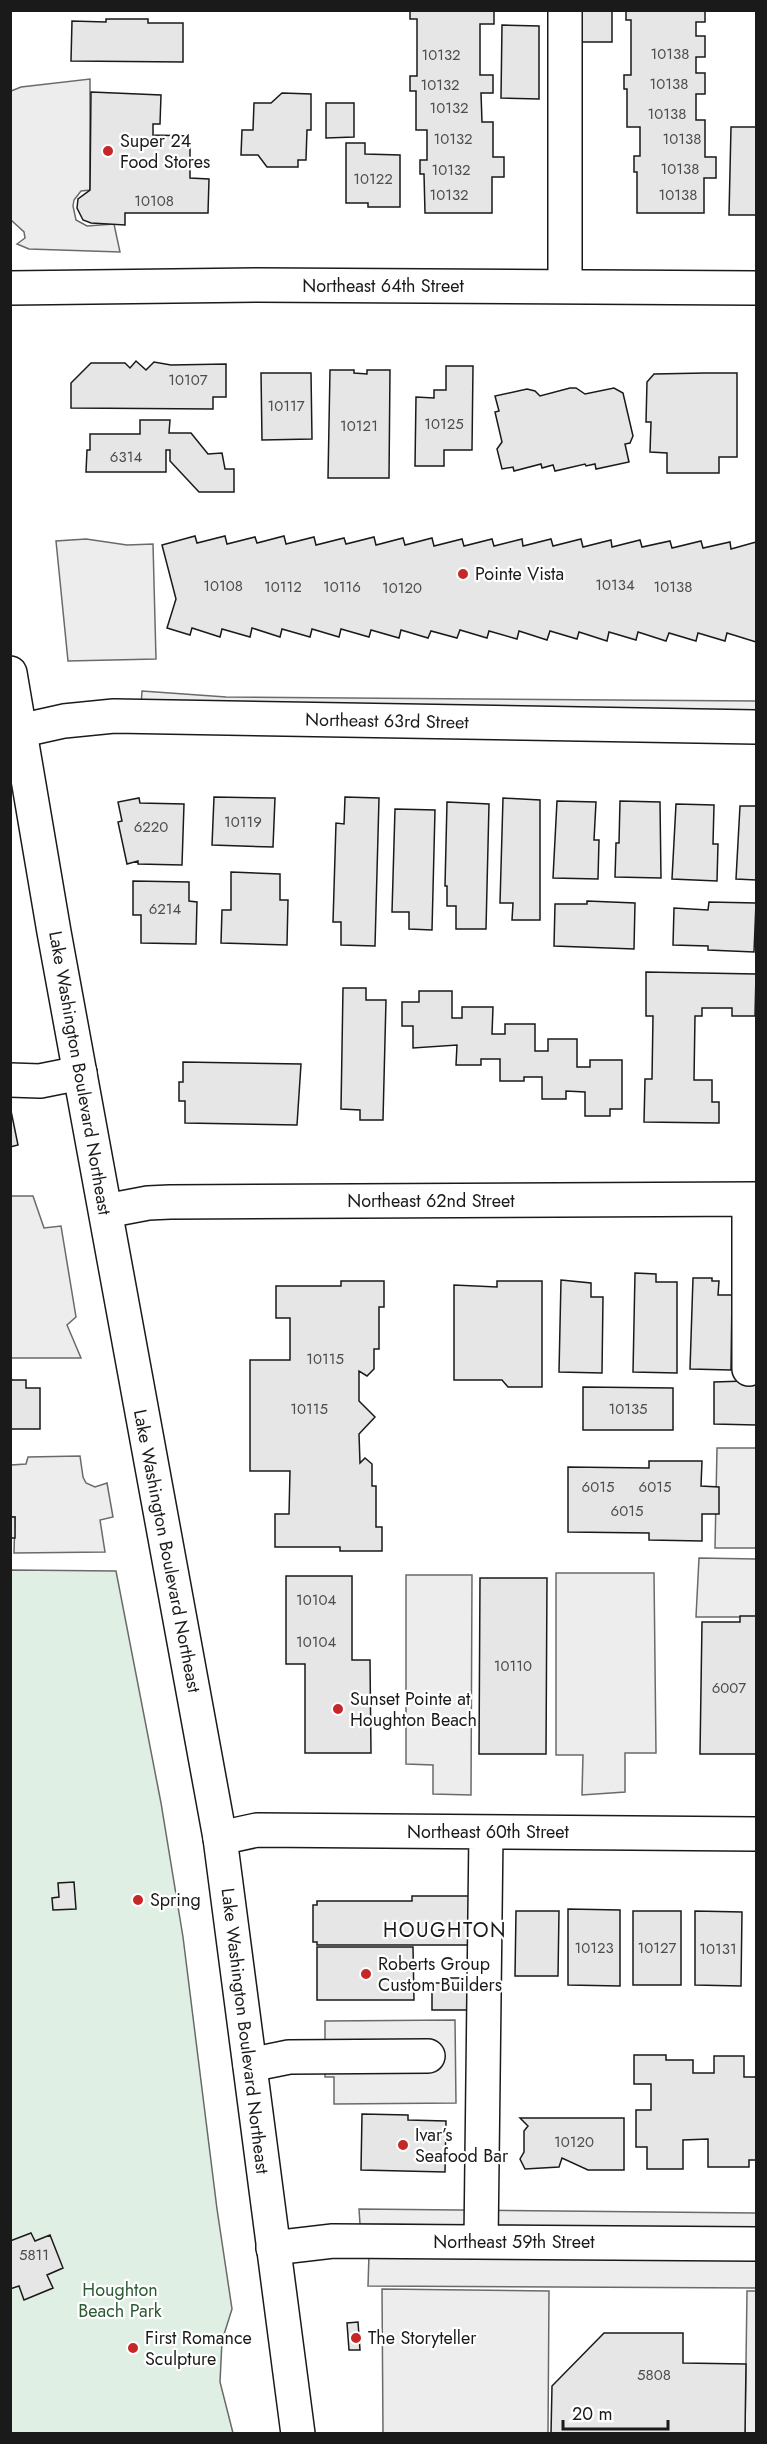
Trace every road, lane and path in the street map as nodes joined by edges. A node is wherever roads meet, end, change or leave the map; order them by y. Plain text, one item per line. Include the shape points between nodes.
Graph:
1 (565, 10) edge
2 (565, 286) junction
3 (10, 288) edge
4 (756, 288) edge
5 (10, 673) edge
6 (756, 727) edge
7 (19, 731) junction
8 (80, 1073) junction
9 (10, 1080) edge
10 (753, 1200) edge
11 (106, 1211) junction
12 (749, 1368) dead end
13 (486, 1832) junction
14 (756, 1834) edge
15 (220, 1838) junction
16 (428, 2056) dead end
17 (250, 2065) junction
18 (481, 2242) junction
19 (756, 2244) edge
20 (273, 2248) junction
21 (298, 2433) edge

1 - 2 street
2 - 3 street, Northeast 64th Street
2 - 4 street, Northeast 64th Street
5 - 7 street, Lake Washington Boulevard Northeast
6 - 7 street, Northeast 63rd Street via 114,716
7 - 8 street, Lake Washington Boulevard Northeast
8 - 9 street via 40,1081
8 - 11 street, Lake Washington Boulevard Northeast
10 - 11 street, Northeast 62nd Street via 170,1202
10 - 12 street
11 - 15 street, Lake Washington Boulevard Northeast
13 - 14 street, Northeast 60th Street
13 - 15 street, Northeast 60th Street via 257,1830
13 - 18 street
15 - 17 street, Lake Washington Boulevard Northeast
16 - 17 street via 289,2057
17 - 20 street, Lake Washington Boulevard Northeast
18 - 19 street, Northeast 59th Street
18 - 20 street, Northeast 59th Street via 333,2241
20 - 21 street, Lake Washington Boulevard Northeast

